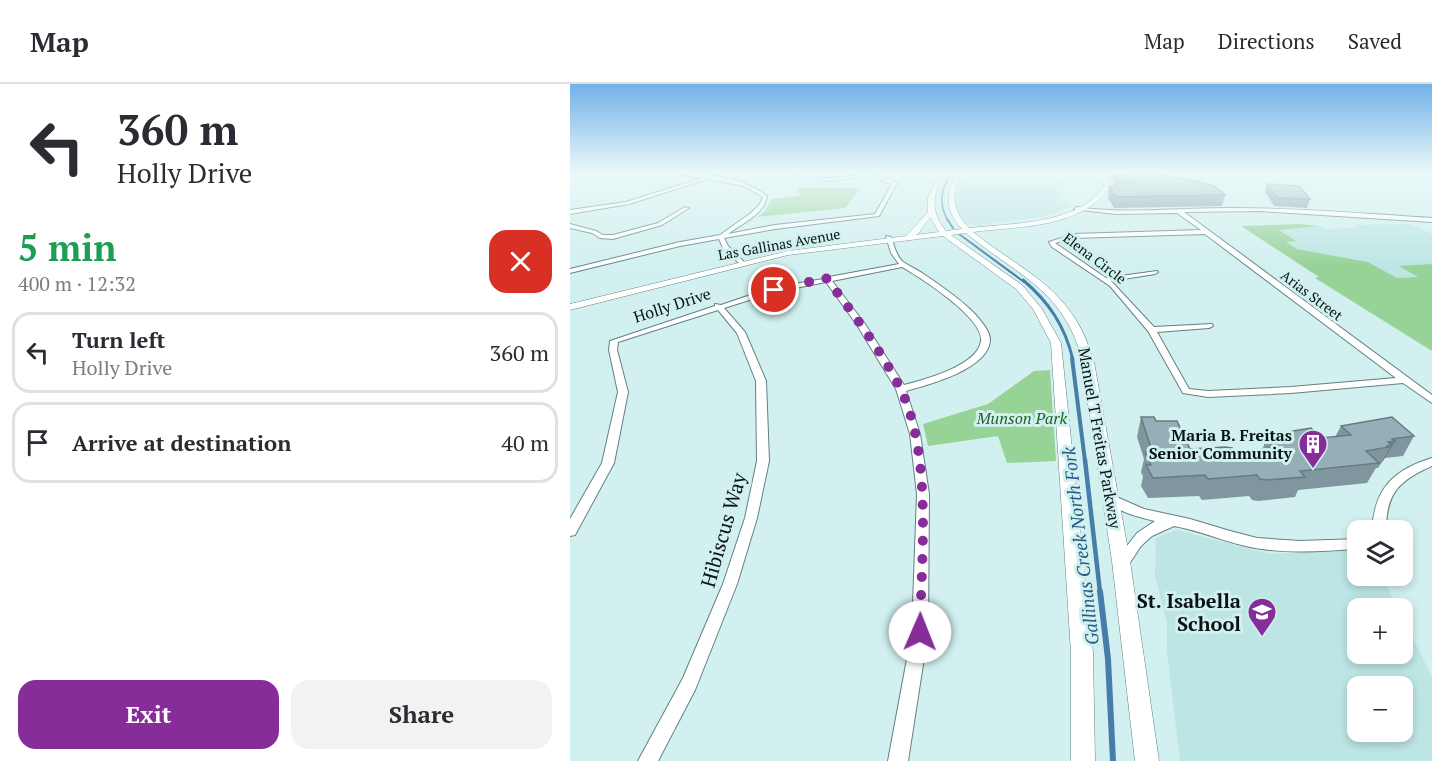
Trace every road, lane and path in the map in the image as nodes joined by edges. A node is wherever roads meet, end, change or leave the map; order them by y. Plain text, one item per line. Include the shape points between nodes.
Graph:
1 (616, 205) edge
2 (763, 205) edge
3 (883, 205) edge
4 (932, 205) edge
5 (951, 205) edge
6 (1085, 205) edge
7 (687, 208) dead end
8 (1079, 208) junction
9 (1177, 210) junction
10 (931, 212) junction
11 (570, 213) edge
12 (1432, 220) edge
13 (570, 226) edge
14 (956, 231) junction
15 (1204, 232) junction
16 (909, 235) junction
17 (721, 237) junction
18 (888, 238) junction
19 (740, 261) junction
20 (905, 265) junction
21 (570, 271) edge
22 (1155, 272) dead end
23 (826, 278) junction
24 (1105, 280) junction
25 (570, 306) edge
26 (718, 306) junction
27 (1209, 326) dead end
28 (1152, 330) junction
29 (1404, 380) junction
30 (901, 389) junction
31 (1432, 400) edge
32 (1432, 462) edge
33 (1112, 499) junction
34 (1378, 520) edge
35 (1173, 521) junction
36 (570, 531) edge
37 (1347, 544) edge
38 (1122, 563) junction
39 (648, 761) edge
40 (898, 761) edge
41 (1083, 761) edge
42 (1147, 761) edge

1 - 11 street
2 - 17 street
3 - 17 street via 877,215
4 - 10 main road
5 - 14 main road, Manuel T Freitas Parkway
6 - 8 main road, Las Gallinas Avenue
7 - 13 street via 660,224 623,236 602,237
8 - 9 street via 1101,212
8 - 14 main road, Las Gallinas Avenue via 1038,221
9 - 12 street via 1317,212
9 - 15 street, Arias Street
10 - 14 main road, Manuel T Freitas Parkway
10 - 16 main road
14 - 16 main road, Las Gallinas Avenue
14 - 18 main road, Las Gallinas Avenue
14 - 33 main road, Manuel T Freitas Parkway via 1032,277 1052,294 1075,324 1088,362
14 - 41 main road, Manuel T Freitas Parkway via 1029,297 1056,343 1082,653
15 - 24 street, Elena Circle via 1073,236 1052,242
15 - 29 street, Arias Street
16 - 18 main road, Las Gallinas Avenue
17 - 19 street via 725,247
17 - 21 street
18 - 19 main road, Las Gallinas Avenue via 813,246
18 - 20 street
19 - 25 main road, Las Gallinas Avenue
20 - 23 street, Holly Drive
20 - 30 street via 972,317 984,330 985,339 975,358 963,367 939,379
22 - 24 street
23 - 26 street, Holly Drive
23 - 30 street via 861,324
24 - 28 street, Elena Circle
26 - 36 street, Holly Drive via 615,341 613,350 623,392 608,463
26 - 39 street, Hibiscus Way via 741,333 761,381 763,461 751,518 730,584 689,684
27 - 28 street
28 - 29 street, Elena Circle via 1181,386 1191,393 1291,390
29 - 31 street, Arias Street
30 - 40 street via 915,434 923,494 920,632
32 - 34 street via 1402,477 1385,492
33 - 35 street via 1127,509
33 - 38 main road, Manuel T Freitas Parkway
35 - 37 street via 1279,546
35 - 38 street via 1154,525 1143,533
38 - 42 main road, Manuel T Freitas Parkway

